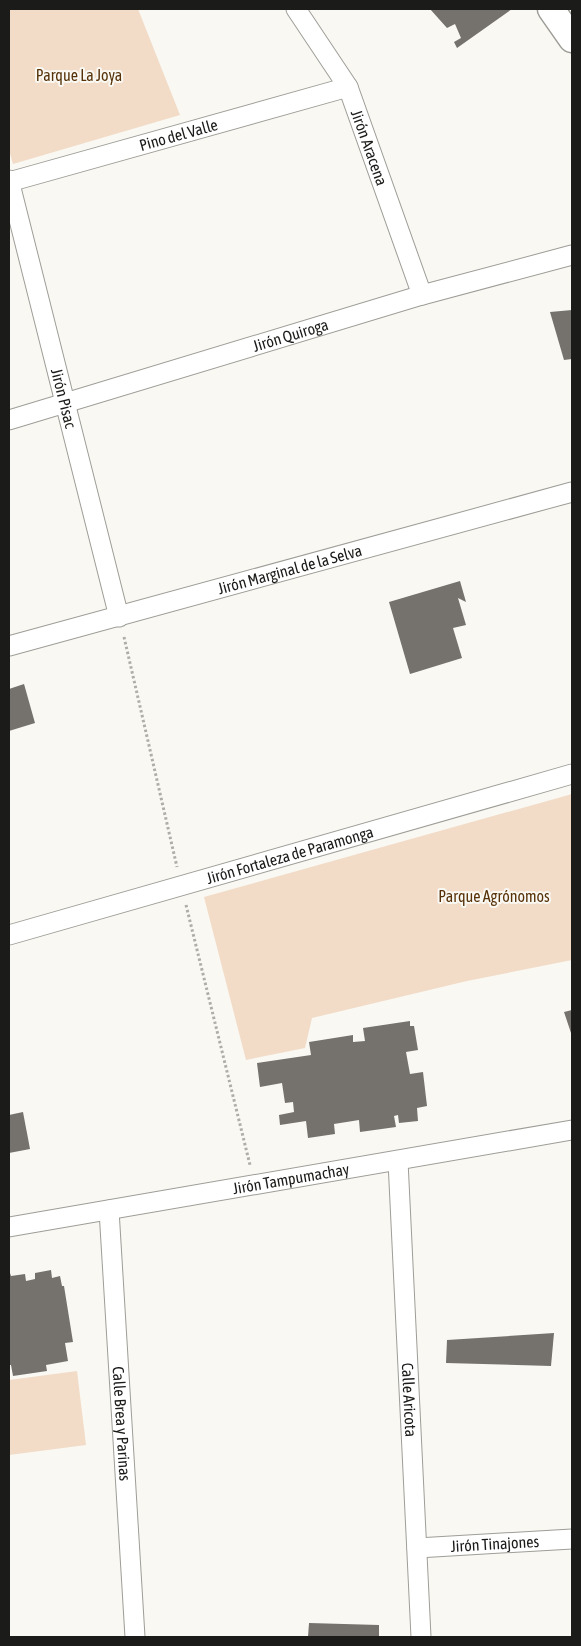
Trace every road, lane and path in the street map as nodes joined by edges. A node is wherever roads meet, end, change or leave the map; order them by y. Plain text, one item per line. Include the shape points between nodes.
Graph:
1 (296, 9) edge
2 (551, 9) edge
3 (572, 39) edge
4 (348, 87) junction
5 (9, 181) edge
6 (572, 256) edge
7 (422, 295) junction
8 (65, 403) junction
9 (9, 420) edge
10 (572, 492) edge
11 (120, 617) junction
12 (9, 646) edge
13 (572, 774) edge
14 (9, 935) edge
15 (572, 1130) edge
16 (398, 1161) junction
17 (109, 1210) junction
18 (9, 1227) edge
19 (572, 1539) edge
20 (417, 1548) junction
21 (135, 1637) edge
22 (421, 1637) edge

1 - 4 street, Jirón Aracena
2 - 3 main road
4 - 5 street, Pino del Valle
4 - 7 street, Jirón Aracena
5 - 8 street, Jirón Pisac
6 - 7 street, Jirón Quiroga
7 - 8 street, Jirón Quiroga
8 - 9 street, Jirón Quiroga
8 - 11 street, Jirón Pisac
10 - 11 street, Jirón Marginal de la Selva
11 - 12 street, Jirón Marginal de la Selva
13 - 14 street, Jirón Fortaleza de Paramonga
15 - 16 street, Jirón Tampumachay
16 - 17 street, Jirón Tampumachay
16 - 20 street, Calle Aricota
17 - 18 street, Jirón Tampumachay
17 - 21 street, Calle Brea y Parinas
19 - 20 street, Jirón Tinajones
20 - 22 street, Calle Aricota

